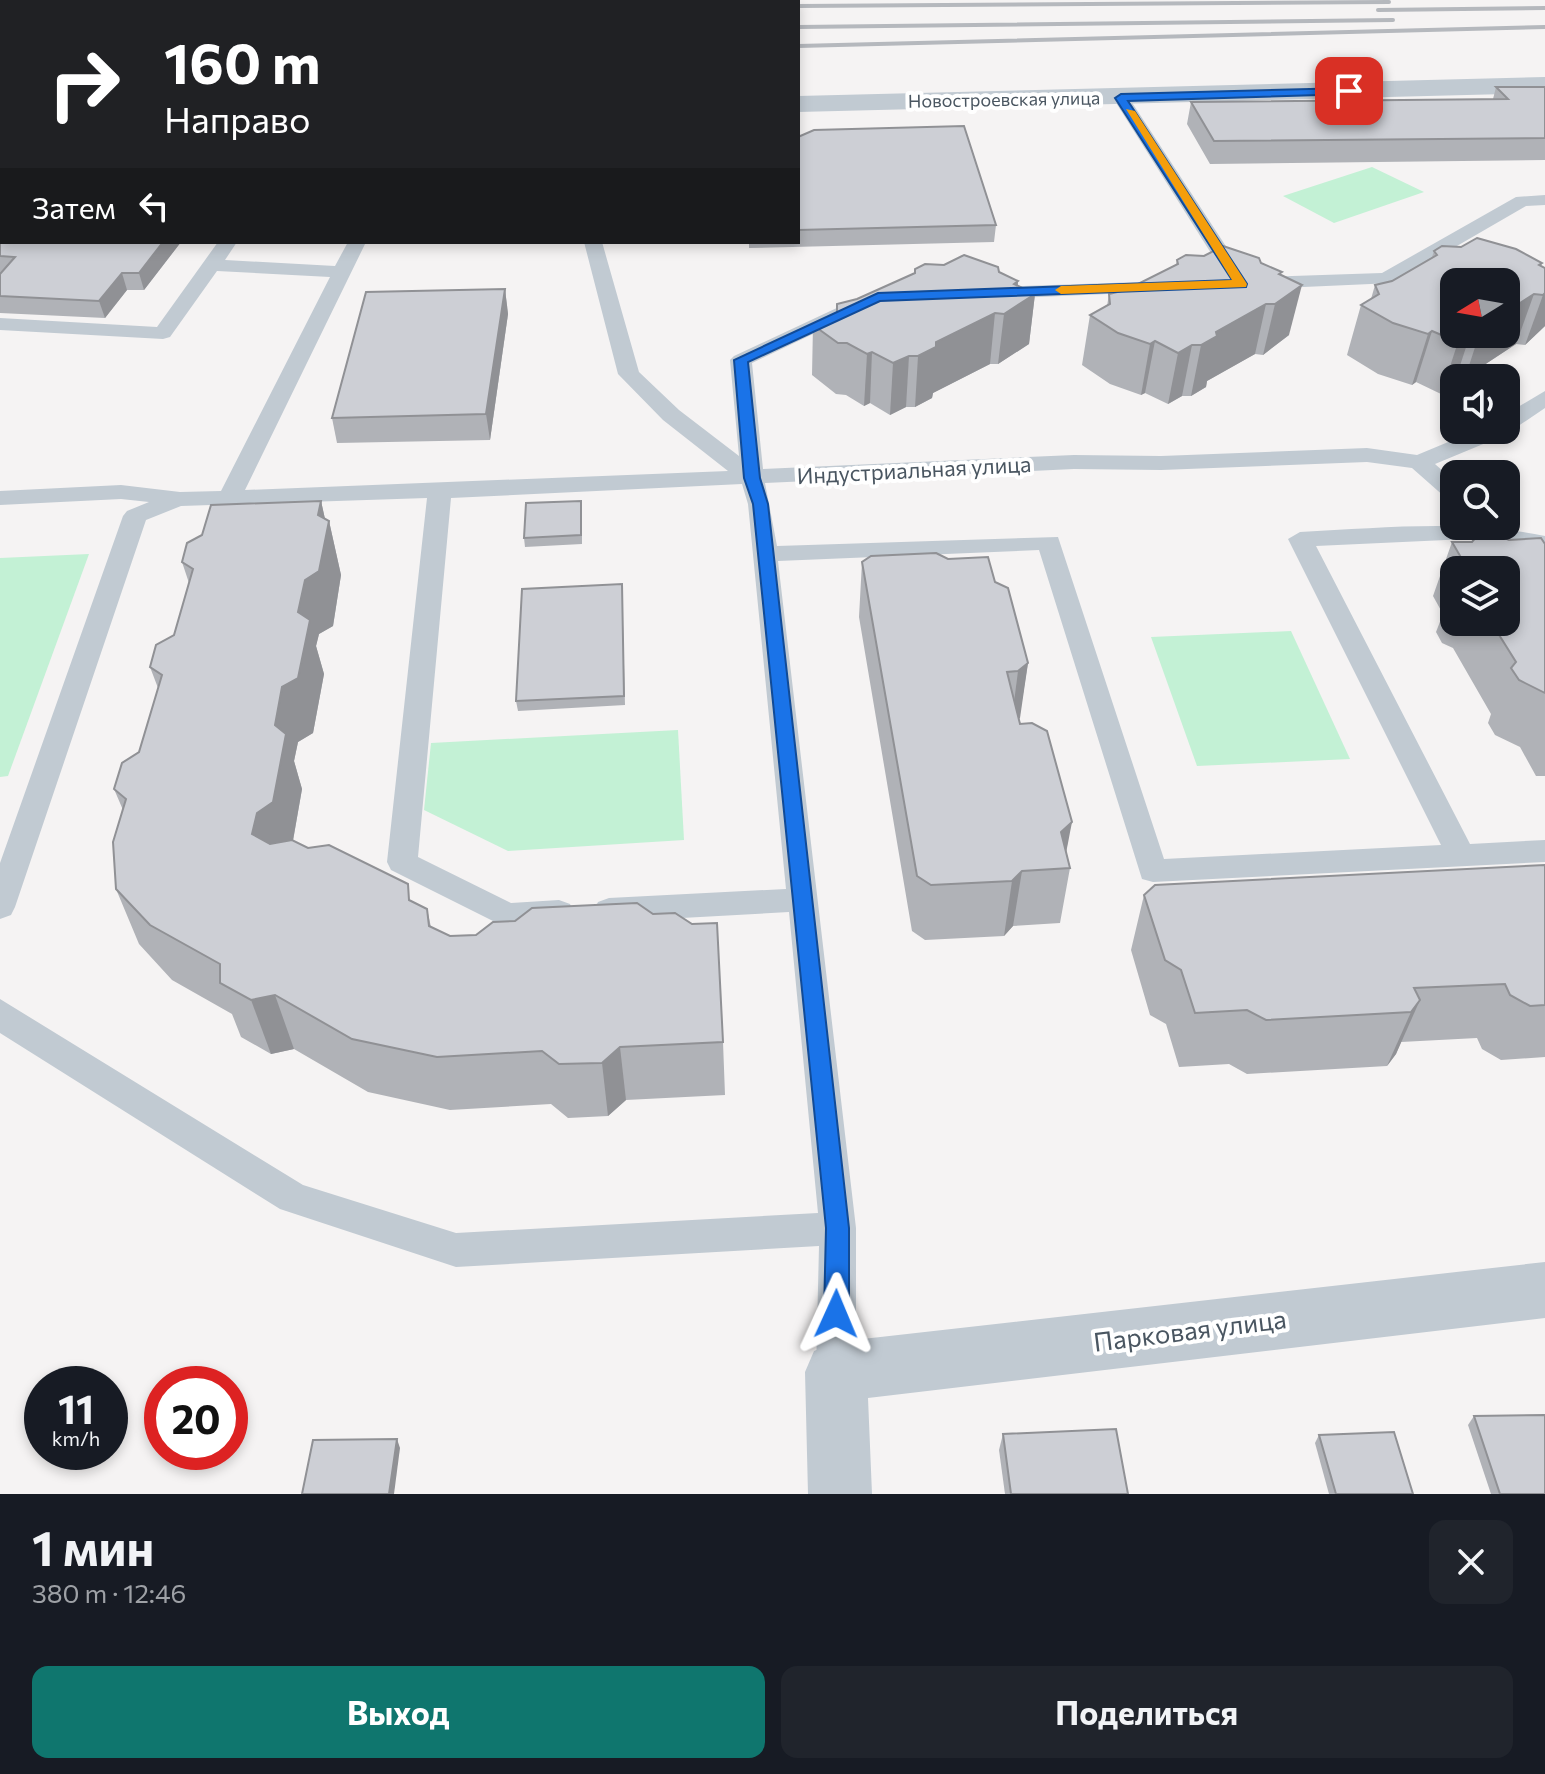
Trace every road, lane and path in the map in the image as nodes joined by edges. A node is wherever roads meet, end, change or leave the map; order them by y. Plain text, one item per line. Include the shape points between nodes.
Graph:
1 (1545, 85) edge
2 (1121, 98) junction
3 (800, 104) edge
4 (1545, 200) edge
5 (227, 244) edge
6 (356, 244) edge
7 (594, 244) edge
8 (1432, 254) junction
9 (211, 265) junction
10 (1458, 265) edge
11 (340, 272) junction
12 (1241, 284) junction
13 (1212, 285) edge
14 (1183, 286) edge
15 (977, 293) edge
16 (864, 303) edge
17 (0, 324) edge
18 (1545, 398) edge
19 (1520, 415) edge
20 (1463, 444) edge
21 (1419, 462) junction
22 (752, 478) junction
23 (1440, 481) edge
24 (440, 491) junction
25 (230, 497) junction
26 (0, 498) edge
27 (180, 499) junction
28 (1440, 531) edge
29 (1520, 537) edge
30 (1545, 543) edge
31 (766, 554) junction
32 (1545, 851) edge
33 (1461, 855) junction
34 (803, 900) junction
35 (0, 907) edge
36 (0, 1012) edge
37 (838, 1228) junction
38 (1545, 1290) edge
39 (836, 1372) junction
40 (840, 1494) edge

1 - 2 street, Новостроевская улица
2 - 3 street, Новостроевская улица
2 - 12 lane
4 - 8 lane via 1522,201
5 - 9 lane
6 - 11 lane
7 - 22 lane via 629,374 671,415
8 - 10 lane
8 - 12 lane via 1386,279
9 - 11 lane
9 - 17 lane via 163,333
11 - 25 lane
12 - 13 lane
14 - 15 lane
16 - 22 lane via 741,360
18 - 19 lane
20 - 21 lane, Индустриальная улица
21 - 22 lane, Индустриальная улица via 1367,455 1074,462
21 - 23 lane
22 - 24 lane, Индустриальная улица
22 - 31 lane
24 - 25 lane, Индустриальная улица
24 - 34 lane via 402,862 508,915
25 - 27 lane, Индустриальная улица
26 - 27 lane via 121,492
27 - 35 lane via 135,516
28 - 33 lane via 1300,539
29 - 30 lane
31 - 33 lane via 1049,542 1153,871
31 - 34 lane
32 - 33 lane
34 - 37 lane
36 - 37 lane via 293,1198 456,1250
37 - 39 lane
38 - 39 street, Парковая улица
39 - 40 street

